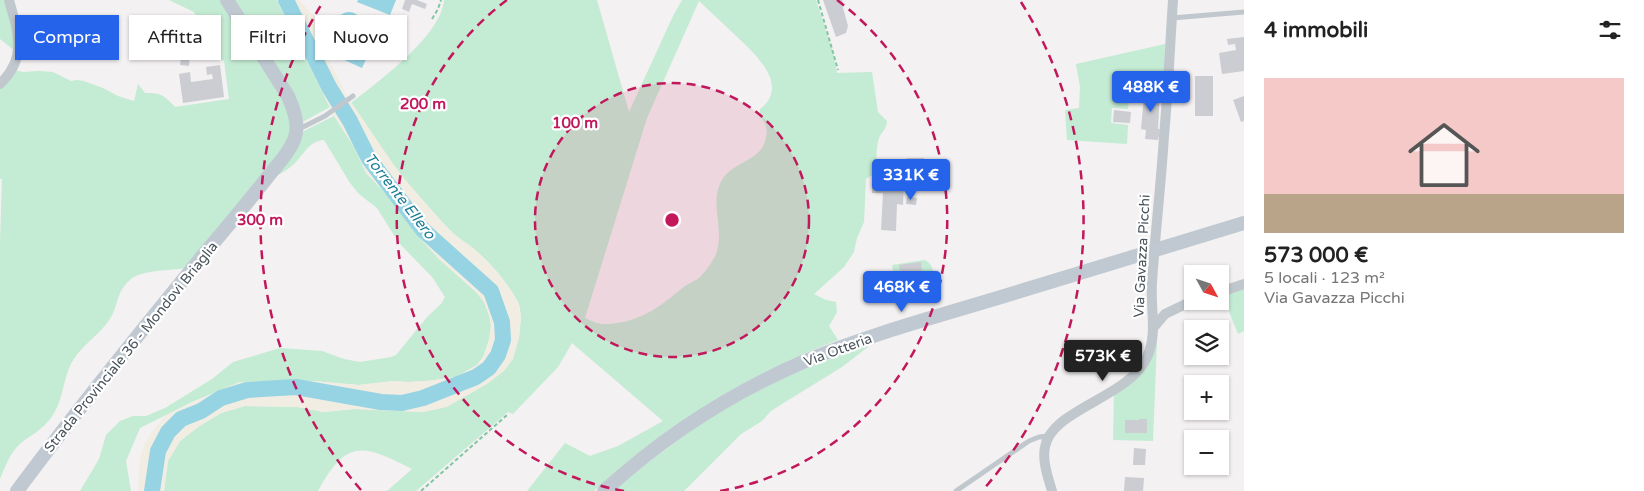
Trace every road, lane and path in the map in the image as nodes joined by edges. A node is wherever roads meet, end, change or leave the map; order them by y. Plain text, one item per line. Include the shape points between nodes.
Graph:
1 (8, 0) edge
2 (227, 0) edge
3 (441, 0) edge
4 (818, 0) edge
5 (1173, 0) edge
6 (1244, 12) edge
7 (1172, 18) junction
8 (432, 19) dead end
9 (838, 70) dead end
10 (0, 84) edge
11 (353, 96) dead end
12 (297, 130) junction
13 (1244, 224) edge
14 (1154, 251) junction
15 (1244, 284) edge
16 (1229, 289) edge
17 (1184, 305) edge
18 (1153, 328) junction
19 (507, 415) dead end
20 (1048, 436) junction
21 (17, 491) edge
22 (421, 491) edge
23 (604, 491) edge
24 (956, 491) edge
25 (1052, 491) edge

1 - 10 street via 19,48 15,64
2 - 12 main road via 285,89
3 - 8 path
4 - 9 path
5 - 7 street, Via Gavazza Picchi
6 - 7 lane
7 - 14 street, Via Gavazza Picchi
11 - 12 lane via 325,116
12 - 21 main road, Strada Provinciale 36 - Mondovì Briaglia via 281,161 152,318
13 - 14 main road, Via Otteria
14 - 18 street, Via Gavazza Picchi
14 - 23 main road, Via Otteria via 875,336 803,362 703,416
15 - 16 street
17 - 18 street via 1164,314
18 - 20 street, Via Gavazza Picchi via 1151,349 1135,375 1061,422
19 - 22 path
20 - 24 lane via 1029,441
20 - 25 street via 1044,456

